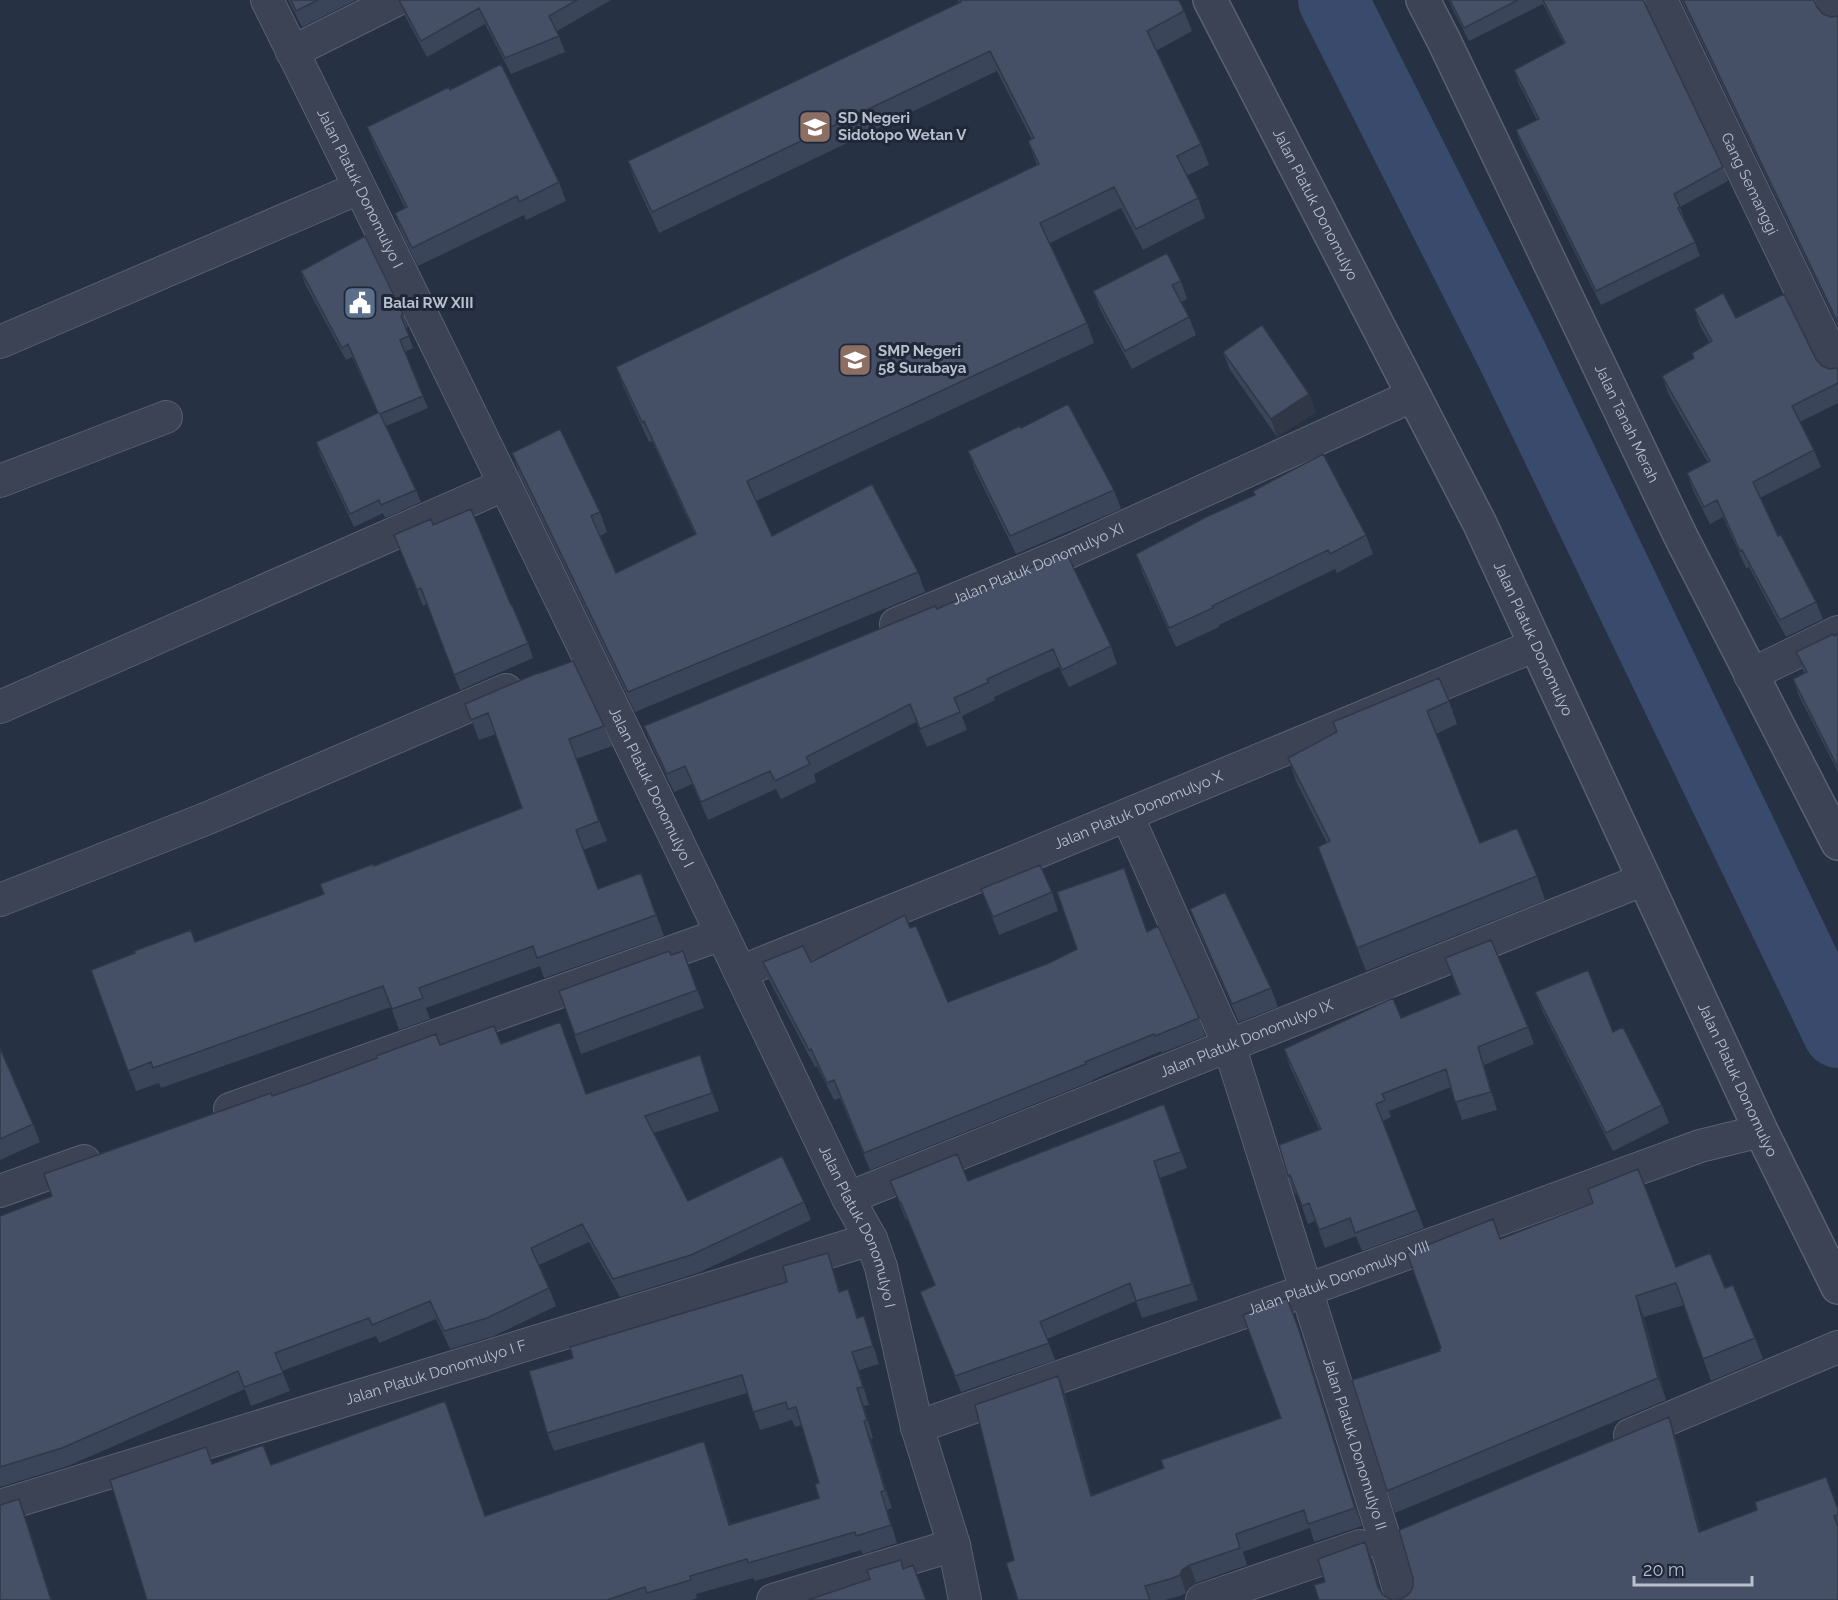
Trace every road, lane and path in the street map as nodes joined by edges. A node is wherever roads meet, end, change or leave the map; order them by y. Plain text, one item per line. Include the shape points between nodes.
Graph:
1 (267, 0) edge
2 (396, 0) edge
3 (1210, 0) edge
4 (1423, 0) edge
5 (1661, 0) edge
6 (1832, 0) edge
7 (1838, 13) edge
8 (292, 52) junction
9 (359, 188) junction
10 (0, 342) edge
11 (1838, 368) edge
12 (1414, 396) junction
13 (166, 417) dead end
14 (0, 481) edge
15 (504, 485) junction
16 (1838, 632) edge
17 (868, 635) edge
18 (1536, 645) junction
19 (1750, 675) junction
20 (533, 679) edge
21 (0, 707) edge
22 (1127, 815) junction
23 (1838, 843) edge
24 (1645, 879) junction
25 (0, 900) edge
26 (722, 934) junction
27 (740, 972) junction
28 (1229, 1045) junction
29 (203, 1119) edge
30 (1761, 1131) junction
31 (113, 1151) edge
32 (0, 1191) edge
33 (848, 1198) junction
34 (871, 1239) junction
35 (1838, 1287) edge
36 (1307, 1290) junction
37 (1838, 1347) edge
38 (917, 1427) junction
39 (1600, 1447) edge
40 (0, 1506) edge
41 (1395, 1533) junction
42 (954, 1545) junction
43 (773, 1600) edge
44 (965, 1600) edge
45 (1202, 1600) edge
46 (1402, 1600) edge

1 - 8 street, Jalan Platuk Donomulyo I
2 - 8 street
3 - 12 street, Jalan Platuk Donomulyo
4 - 19 street, Jalan Tanah Merah
5 - 11 street, Gang Semanggi
6 - 7 street
8 - 9 street, Jalan Platuk Donomulyo I
9 - 10 street
9 - 15 street, Jalan Platuk Donomulyo I
12 - 17 street, Jalan Platuk Donomulyo XI via 1069,552
12 - 18 street, Jalan Platuk Donomulyo
13 - 14 street
15 - 21 street
15 - 26 street, Jalan Platuk Donomulyo I via 576,660 638,730
16 - 19 street
18 - 22 street, Jalan Platuk Donomulyo X
18 - 24 street, Jalan Platuk Donomulyo
19 - 23 street, Jalan Tanah Merah
20 - 25 street via 208,818
22 - 27 street, Jalan Platuk Donomulyo X
22 - 28 street, Jalan Platuk Donomulyo II
24 - 28 street, Jalan Platuk Donomulyo IX
24 - 30 street, Jalan Platuk Donomulyo
26 - 27 street, Jalan Platuk Donomulyo I
26 - 29 street
27 - 33 street, Jalan Platuk Donomulyo I
28 - 33 street, Jalan Platuk Donomulyo IX
28 - 36 street, Jalan Platuk Donomulyo II
30 - 35 street, Jalan Platuk Donomulyo
30 - 36 street, Jalan Platuk Donomulyo VIII via 1700,1146
31 - 32 street
33 - 34 street, Jalan Platuk Donomulyo I
34 - 38 street, Jalan Platuk Donomulyo I via 881,1267
34 - 40 street, Jalan Platuk Donomulyo I F
36 - 38 street, Jalan Platuk Donomulyo VIII
36 - 41 street, Jalan Platuk Donomulyo II
37 - 39 street
38 - 42 street, Jalan Platuk Donomulyo I
41 - 45 street
41 - 46 street, Jalan Platuk Donomulyo II
42 - 43 street
42 - 44 street, Jalan Platuk Donomulyo I

